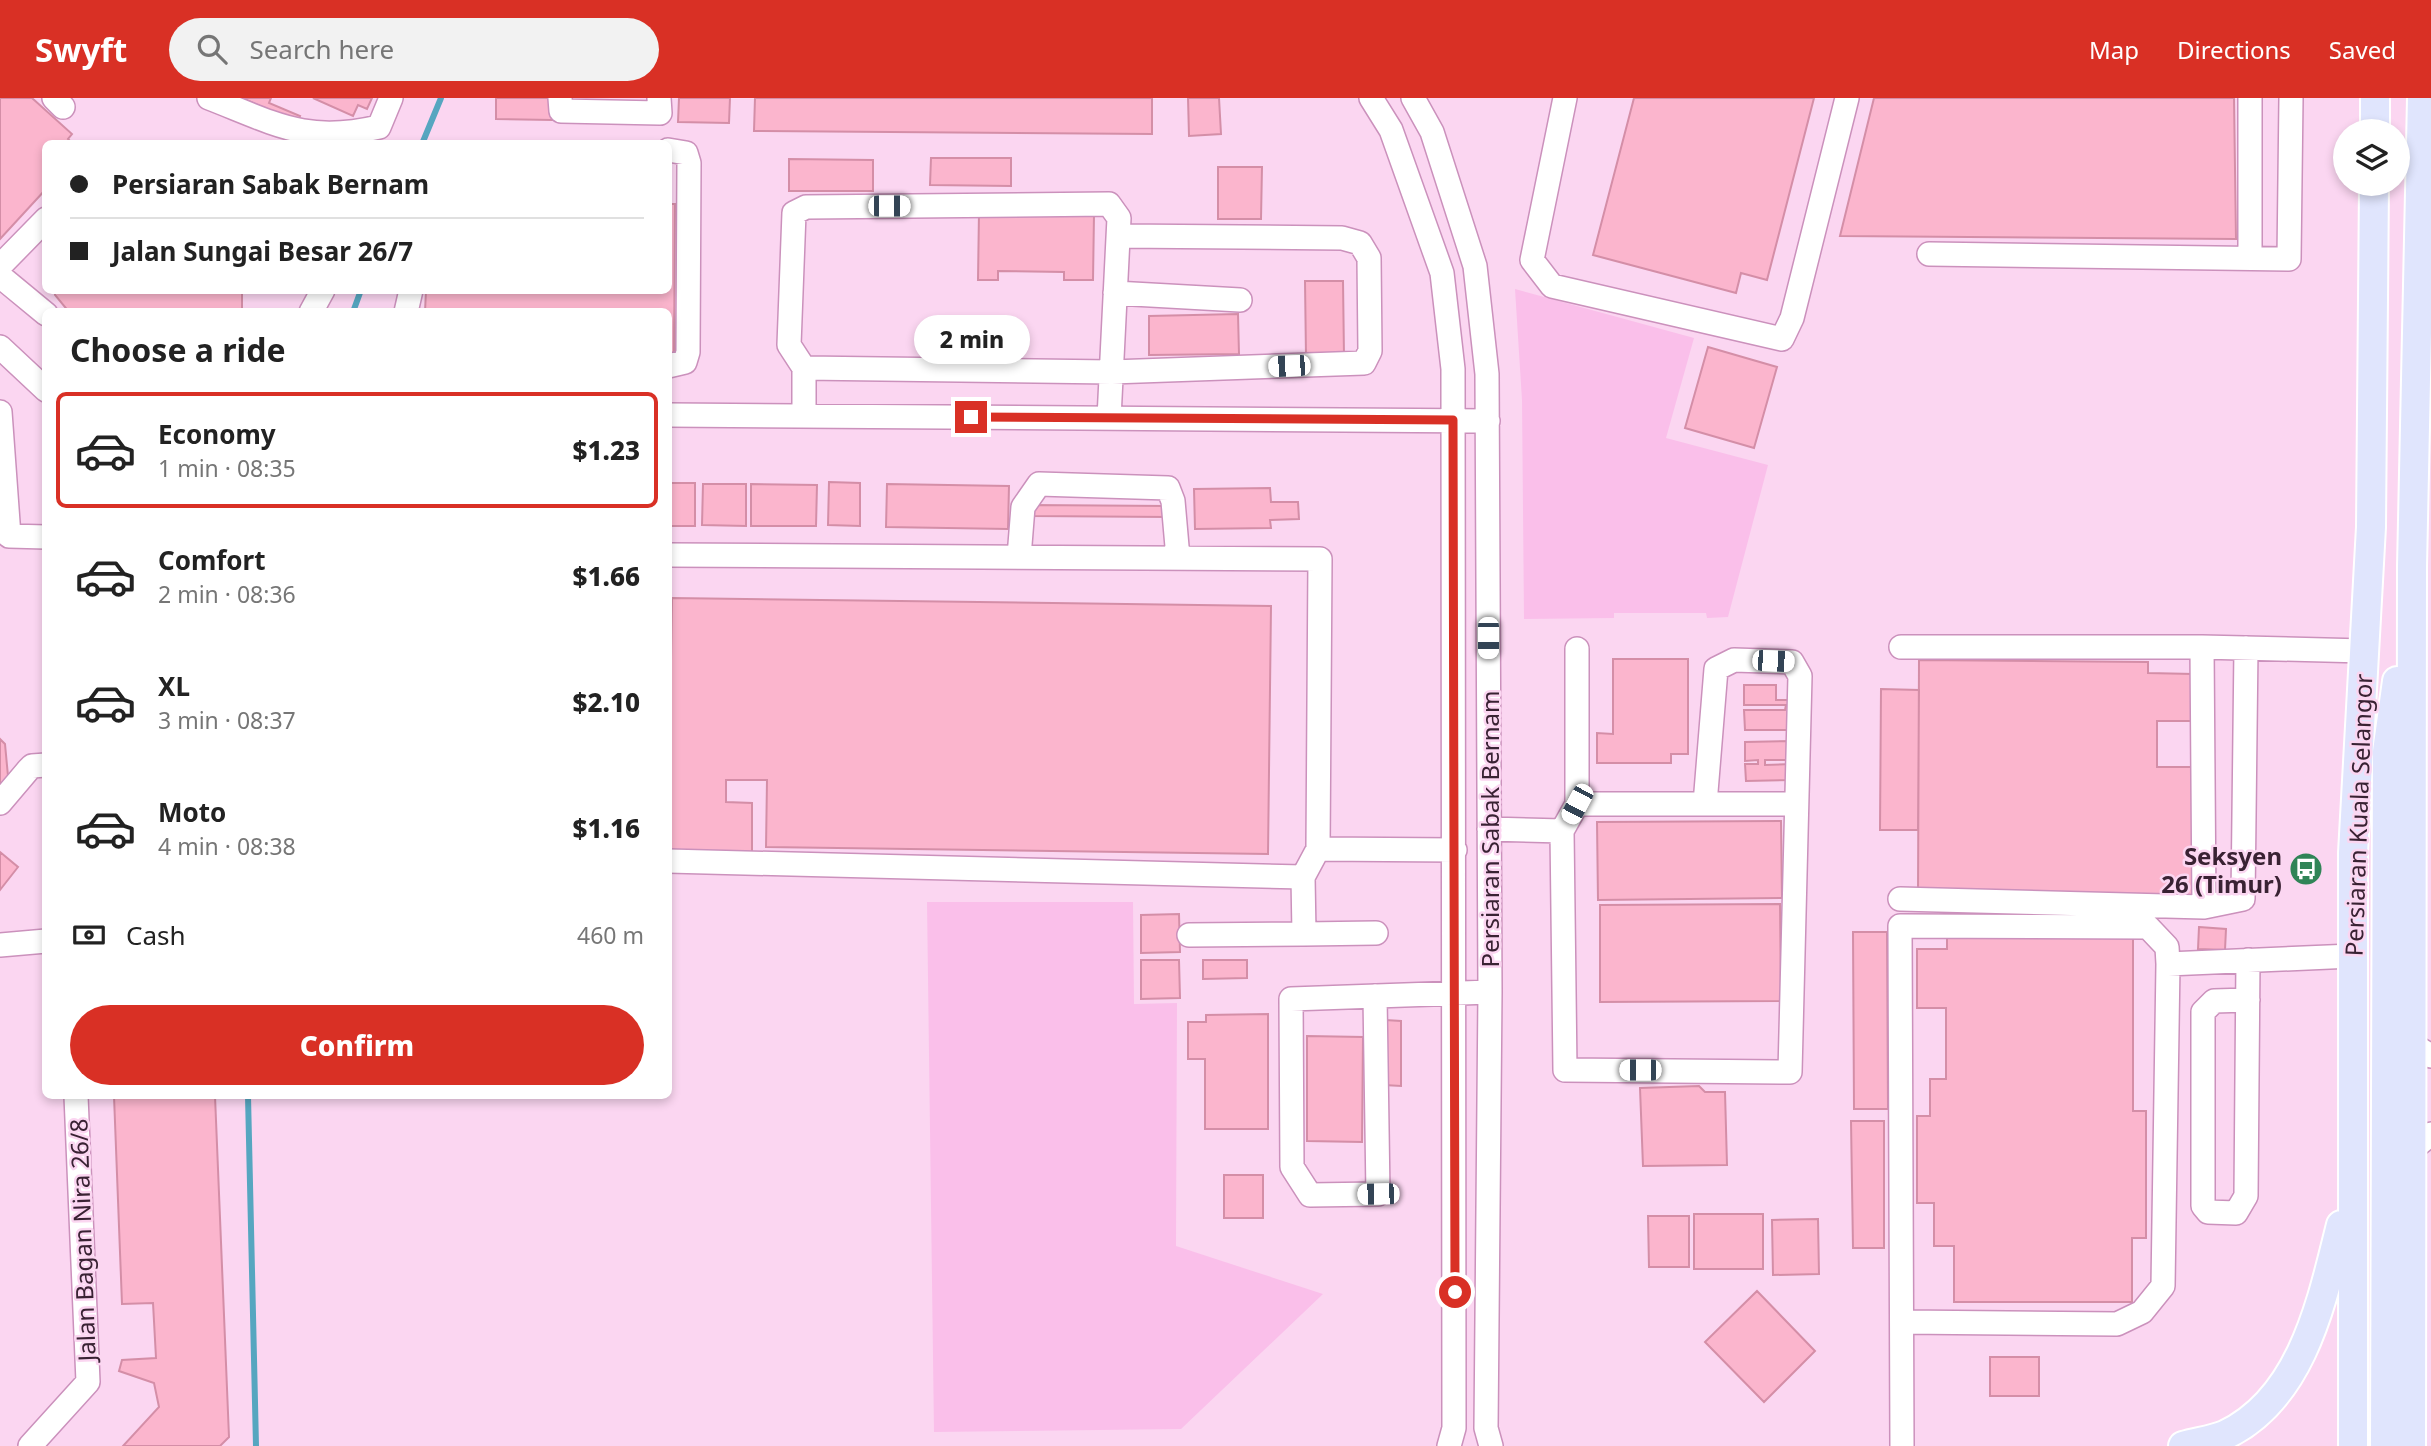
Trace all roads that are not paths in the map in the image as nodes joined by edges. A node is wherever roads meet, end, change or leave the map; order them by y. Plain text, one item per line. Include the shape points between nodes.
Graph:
1 (209, 98) edge
2 (391, 98) edge
3 (561, 98) edge
4 (659, 98) edge
5 (1371, 98) edge
6 (1413, 98) edge
7 (1565, 98) edge
8 (1847, 98) edge
9 (2250, 98) edge
10 (2291, 98) edge
11 (2375, 98) edge
12 (2425, 99) edge
13 (2375, 119) edge
14 (672, 151) edge
15 (2374, 196) edge
16 (42, 223) edge
17 (2425, 229) edge
18 (1119, 236) junction
19 (1929, 254) dead end
20 (2250, 258) junction
21 (0, 266) edge
22 (0, 276) edge
23 (2425, 283) edge
24 (1115, 293) junction
25 (1240, 300) dead end
26 (42, 311) edge
27 (0, 347) edge
28 (672, 365) edge
29 (804, 368) junction
30 (1112, 372) junction
31 (42, 386) edge
32 (0, 412) edge
33 (672, 415) edge
34 (804, 415) junction
35 (1109, 418) junction
36 (1453, 420) junction
37 (1488, 421) junction
38 (42, 537) edge
39 (672, 555) edge
40 (1019, 557) junction
41 (1178, 558) junction
42 (2412, 567) junction
43 (1901, 647) dead end
44 (2202, 647) junction
45 (2246, 648) junction
46 (1577, 649) dead end
47 (2364, 651) junction
48 (42, 765) edge
49 (0, 803) edge
50 (1577, 804) junction
51 (1705, 804) junction
52 (1796, 804) junction
53 (1489, 829) junction
54 (1562, 831) junction
55 (1318, 849) junction
56 (1455, 850) junction
57 (672, 861) edge
58 (1303, 877) junction
59 (1900, 899) dead end
60 (2204, 907) junction
61 (1376, 933) dead end
62 (1304, 934) junction
63 (1189, 935) dead end
64 (42, 941) edge
65 (0, 945) edge
66 (2352, 956) junction
67 (2248, 960) junction
68 (2168, 964) junction
69 (1490, 992) junction
70 (1456, 993) junction
71 (1375, 996) junction
72 (2248, 1000) junction
73 (2421, 1050) edge
74 (76, 1099) edge
75 (2421, 1143) edge
76 (2351, 1189) junction
77 (1902, 1322) junction
78 (30, 1446) edge
79 (1449, 1446) edge
80 (1491, 1446) edge
81 (1902, 1446) edge
82 (2183, 1446) edge
83 (2353, 1446) edge
84 (2385, 1446) edge
85 (2411, 1446) edge

1 - 2 street via 293,131 344,135 379,127
3 - 4 street via 561,111 660,113
5 - 36 street, Persiaran Sabak Bernam via 1391,130 1442,273 1453,369
6 - 37 street, Persiaran Sabak Bernam via 1432,132 1475,266
7 - 8 street via 1532,260 1552,286 1782,339 1792,318
9 - 20 street
10 - 20 street via 2289,259
11 - 13 main road
12 - 17 main road, Persiaran Kuala Selangor
14 - 28 street via 686,153 689,163 688,352 684,362
15 - 47 main road, Persiaran Kuala Selangor via 2371,527
16 - 21 street
17 - 23 main road, Persiaran Kuala Selangor
18 - 24 street
18 - 29 street via 1119,218 1110,204 806,206 794,214 789,345
18 - 30 street via 1342,238 1360,243 1369,258 1370,351 1364,363
19 - 20 street
22 - 26 street
23 - 42 main road, Persiaran Kuala Selangor
24 - 25 street
24 - 30 street
27 - 31 street
29 - 30 street
29 - 34 street
30 - 35 street
32 - 38 street via 9,536
33 - 34 street
34 - 35 street
35 - 36 street
36 - 37 street
36 - 56 street, Persiaran Sabak Bernam
37 - 53 street, Persiaran Sabak Bernam
39 - 40 street
40 - 41 street
40 - 41 street via 1023,507 1039,484 1168,488
41 - 55 street via 1320,559
42 - 73 main road, Persiaran Kuala Selangor
42 - 84 main road via 2388,752
43 - 44 street
44 - 45 street
44 - 60 street
45 - 47 street
45 - 60 street via 2243,900
46 - 50 street
47 - 66 main road, Persiaran Kuala Selangor
48 - 49 street via 32,766
50 - 51 street
50 - 54 street
51 - 52 street
51 - 52 street via 1716,670 1734,660 1792,662 1800,676
52 - 54 street via 1790,1072 1565,1070
53 - 54 street
53 - 69 street, Persiaran Sabak Bernam
55 - 56 street
55 - 58 street
56 - 70 street, Persiaran Sabak Bernam
57 - 58 street
58 - 62 street
59 - 60 street
61 - 62 street
62 - 63 street
64 - 65 street
66 - 67 street
66 - 76 main road, Persiaran Kuala Selangor
67 - 68 street
67 - 72 street
68 - 77 street via 2163,1286 2142,1312 2117,1324
68 - 77 street via 2167,947 2148,928 1899,926
69 - 70 street
69 - 80 street, Persiaran Sabak Bernam via 1486,1428
70 - 71 street
70 - 79 street, Persiaran Sabak Bernam via 1454,1428
71 - 71 street via 1291,999 1292,1167 1310,1195 1378,1194
72 - 72 street via 2246,1196 2236,1213 2208,1212 2203,1206 2203,1012 2214,1001
73 - 75 main road, Persiaran Kuala Selangor
74 - 78 street, Jalan Bagan Nira 26/8 via 88,1382
75 - 85 main road, Persiaran Kuala Selangor
76 - 82 main road via 2323,1295 2296,1367 2260,1409 2225,1435
76 - 83 main road, Persiaran Kuala Selangor
77 - 81 street

